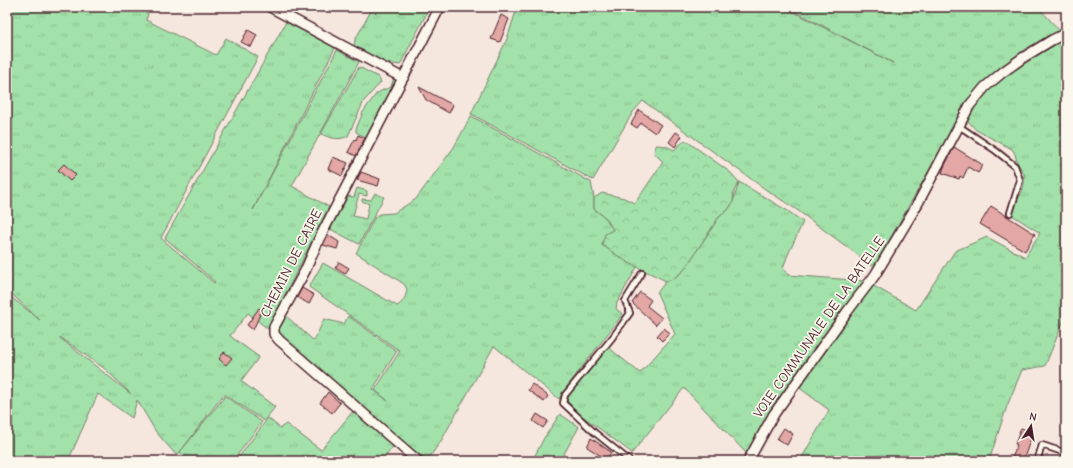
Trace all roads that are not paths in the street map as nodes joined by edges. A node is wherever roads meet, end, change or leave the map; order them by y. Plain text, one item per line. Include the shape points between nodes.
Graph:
1 (270, 7) edge
2 (440, 7) edge
3 (1066, 33) edge
4 (403, 78) junction
5 (959, 126) junction
6 (1010, 213) dead end
7 (642, 273) dead end
8 (1066, 453) edge
9 (418, 461) edge
10 (630, 461) edge
11 (748, 461) edge
12 (1037, 461) edge

1 - 4 street
2 - 4 street, CHEMIN DE CAIRE
3 - 5 street, VOIE COMMUNALE DE LA BATELLE via 1024,57 985,86 970,105
4 - 9 street, CHEMIN DE CAIRE via 274,327 274,334
5 - 6 lane via 1015,166 1020,180
5 - 11 street, VOIE COMMUNALE DE LA BATELLE via 917,205 875,275 774,414
7 - 10 lane via 625,301 630,313 565,395 563,403
8 - 12 lane via 1042,445

